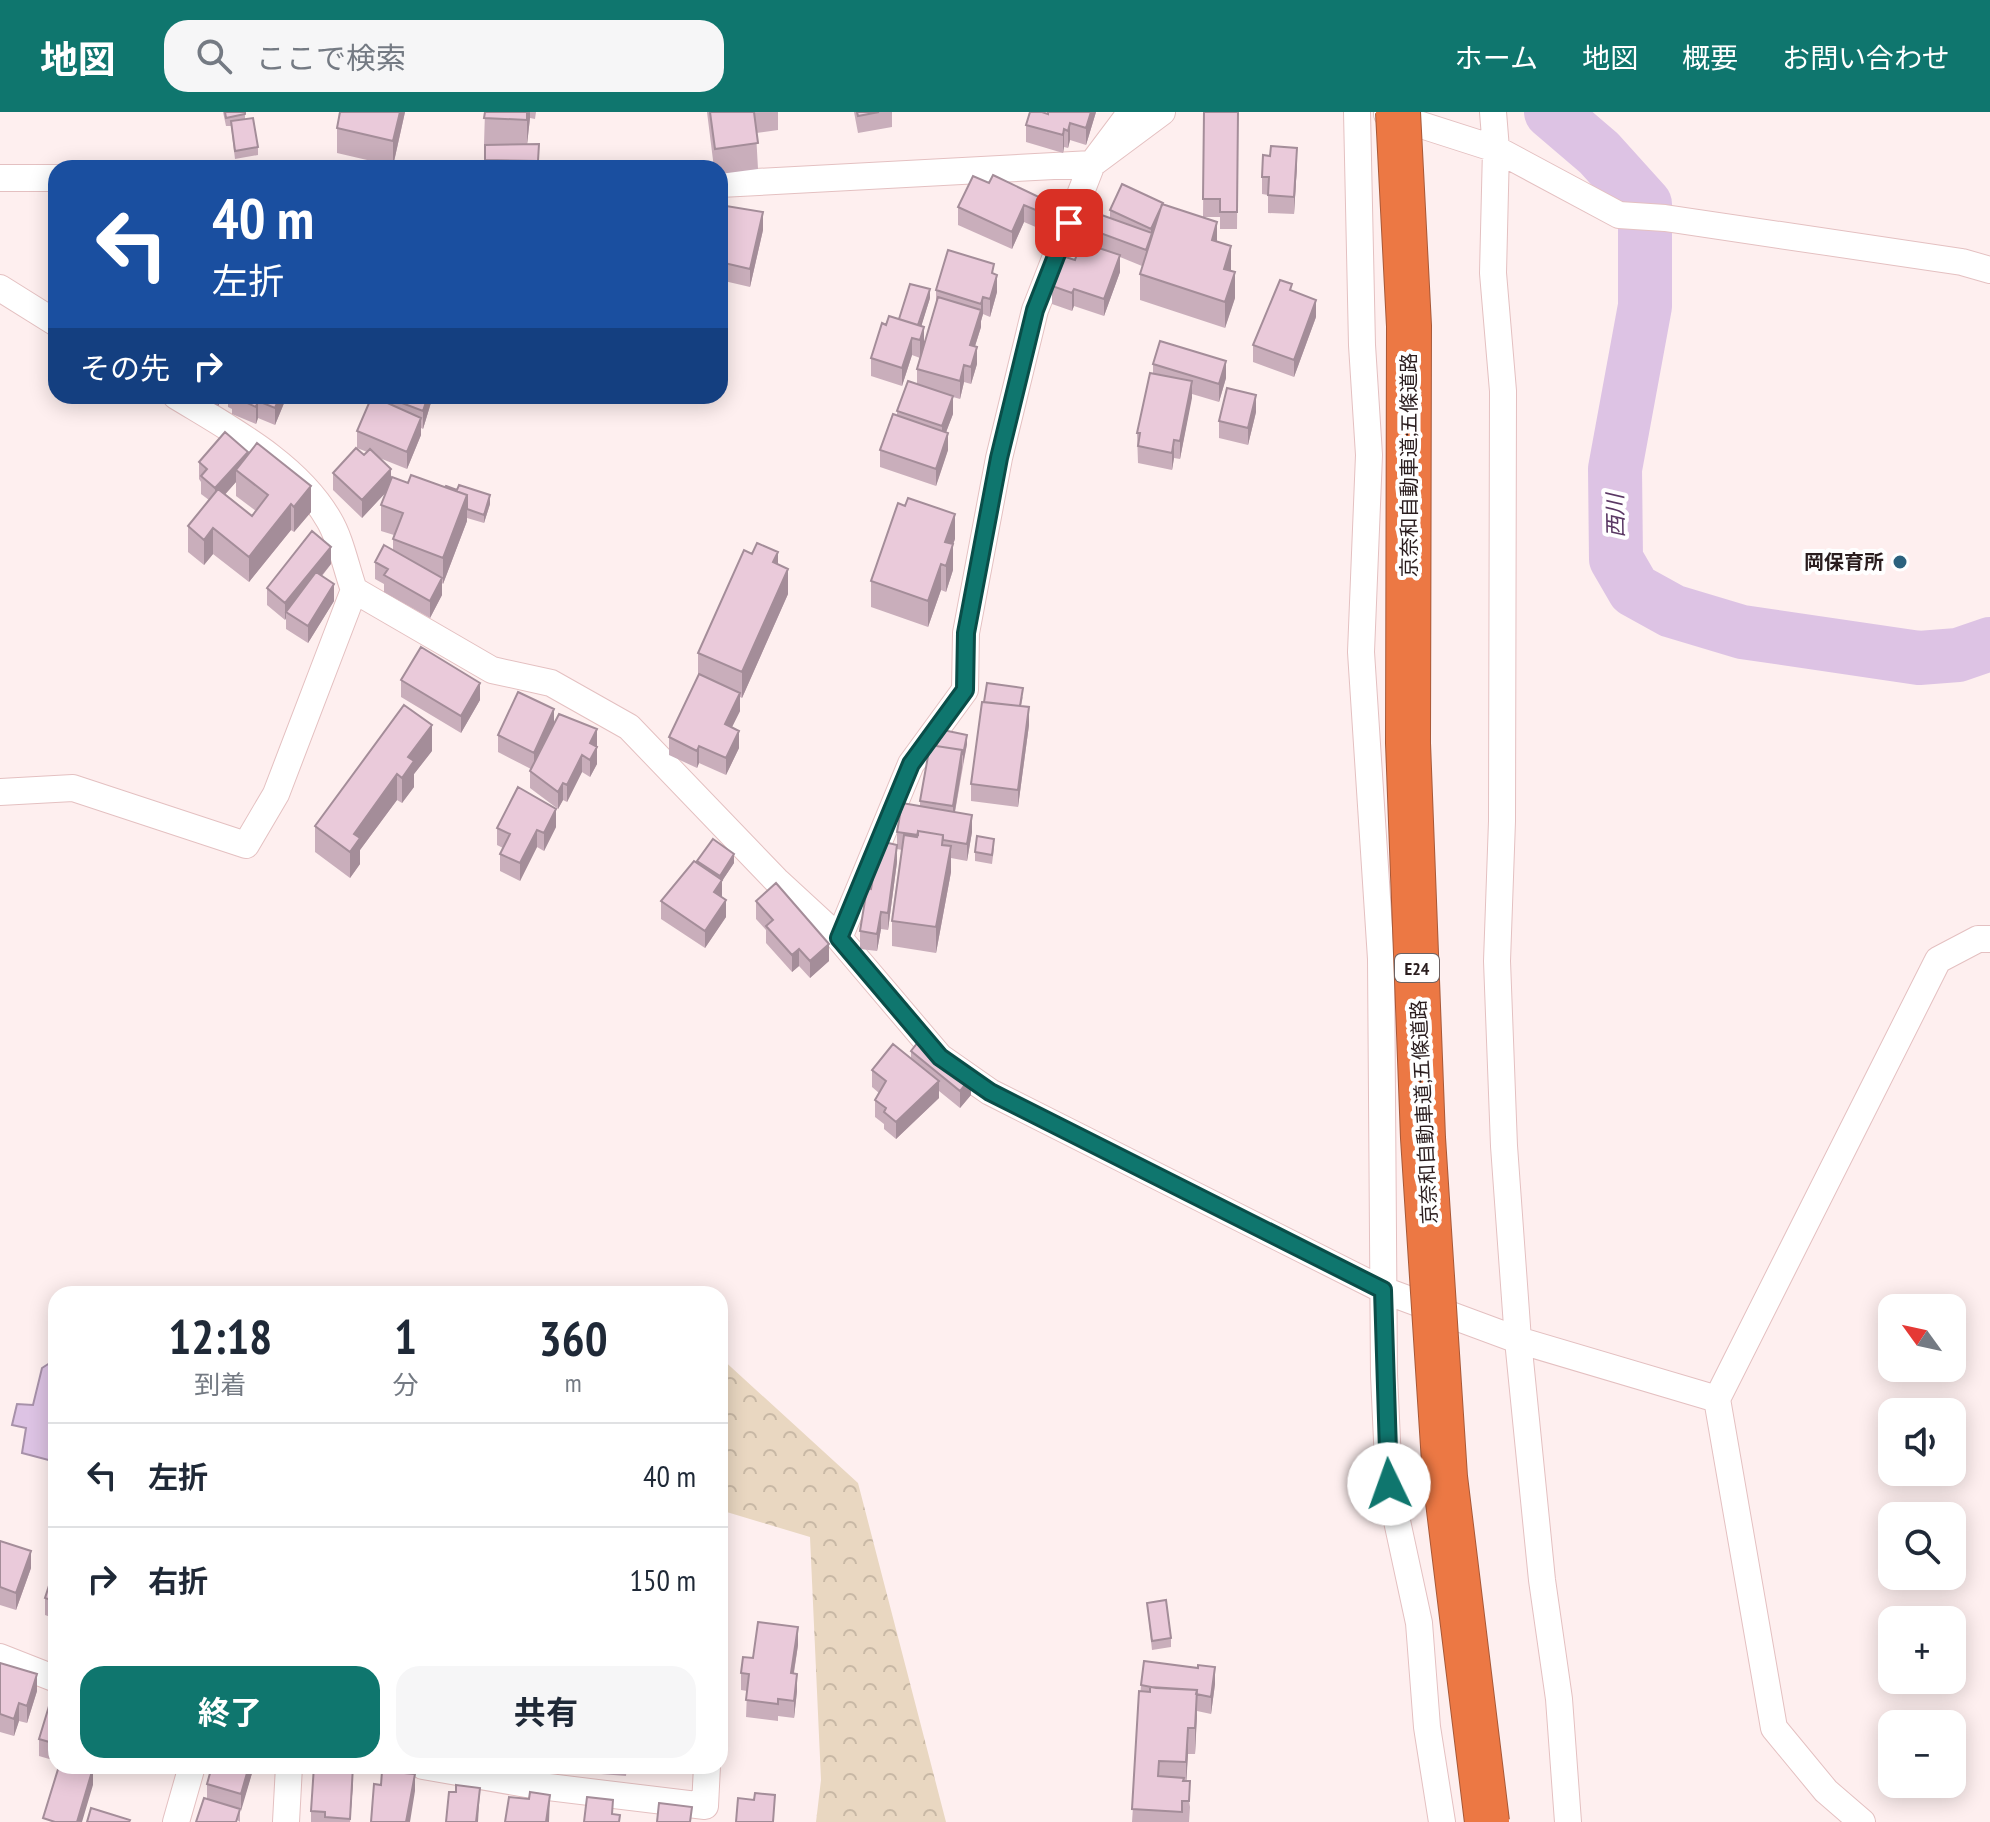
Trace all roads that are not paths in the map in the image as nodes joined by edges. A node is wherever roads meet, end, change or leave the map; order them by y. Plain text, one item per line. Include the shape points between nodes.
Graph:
1 (1131, 112) edge
2 (1162, 112) edge
3 (1357, 112) edge
4 (1380, 112) edge
5 (1398, 112) edge
6 (1493, 112) edge
7 (1496, 149) junction
8 (1092, 164) junction
9 (0, 178) edge
10 (48, 178) edge
11 (728, 184) edge
12 (1990, 270) edge
13 (0, 288) edge
14 (48, 318) edge
15 (189, 404) edge
16 (354, 590) junction
17 (0, 792) edge
18 (839, 938) junction
19 (1990, 939) edge
20 (1383, 1290) junction
21 (1518, 1340) junction
22 (1717, 1399) junction
23 (0, 1657) edge
24 (48, 1676) edge
25 (190, 1774) edge
26 (289, 1774) edge
27 (707, 1774) edge
28 (534, 1775) edge
29 (176, 1822) edge
30 (286, 1822) edge
31 (1442, 1822) edge
32 (1487, 1822) edge
33 (1568, 1822) edge
34 (1862, 1822) edge

1 - 8 street
2 - 8 street
3 - 20 street via 1369,455 1361,652 1381,959
4 - 7 street
5 - 32 highway, 京奈和自動車道;五條道路 / E24, bridge via 1409,326 1408,743 1423,1138 1445,1477
6 - 7 street
7 - 12 street via 1619,215
7 - 21 street via 1493,273 1503,391 1497,961
8 - 11 street
8 - 18 street via 1035,310 999,458 966,633 965,690 911,764
9 - 10 street
13 - 14 street
15 - 16 street via 292,474 330,520
16 - 17 street via 276,794 246,845 73,788
16 - 18 street via 492,670 551,683 629,727
18 - 20 street via 940,1057 990,1092
19 - 22 street via 1978,939 1938,960
20 - 21 street
20 - 31 street via 1389,1484 1419,1623
21 - 22 street
21 - 33 street
22 - 34 street via 1774,1728 1826,1791
23 - 24 street
25 - 29 street
26 - 30 street
27 - 28 street via 705,1806

